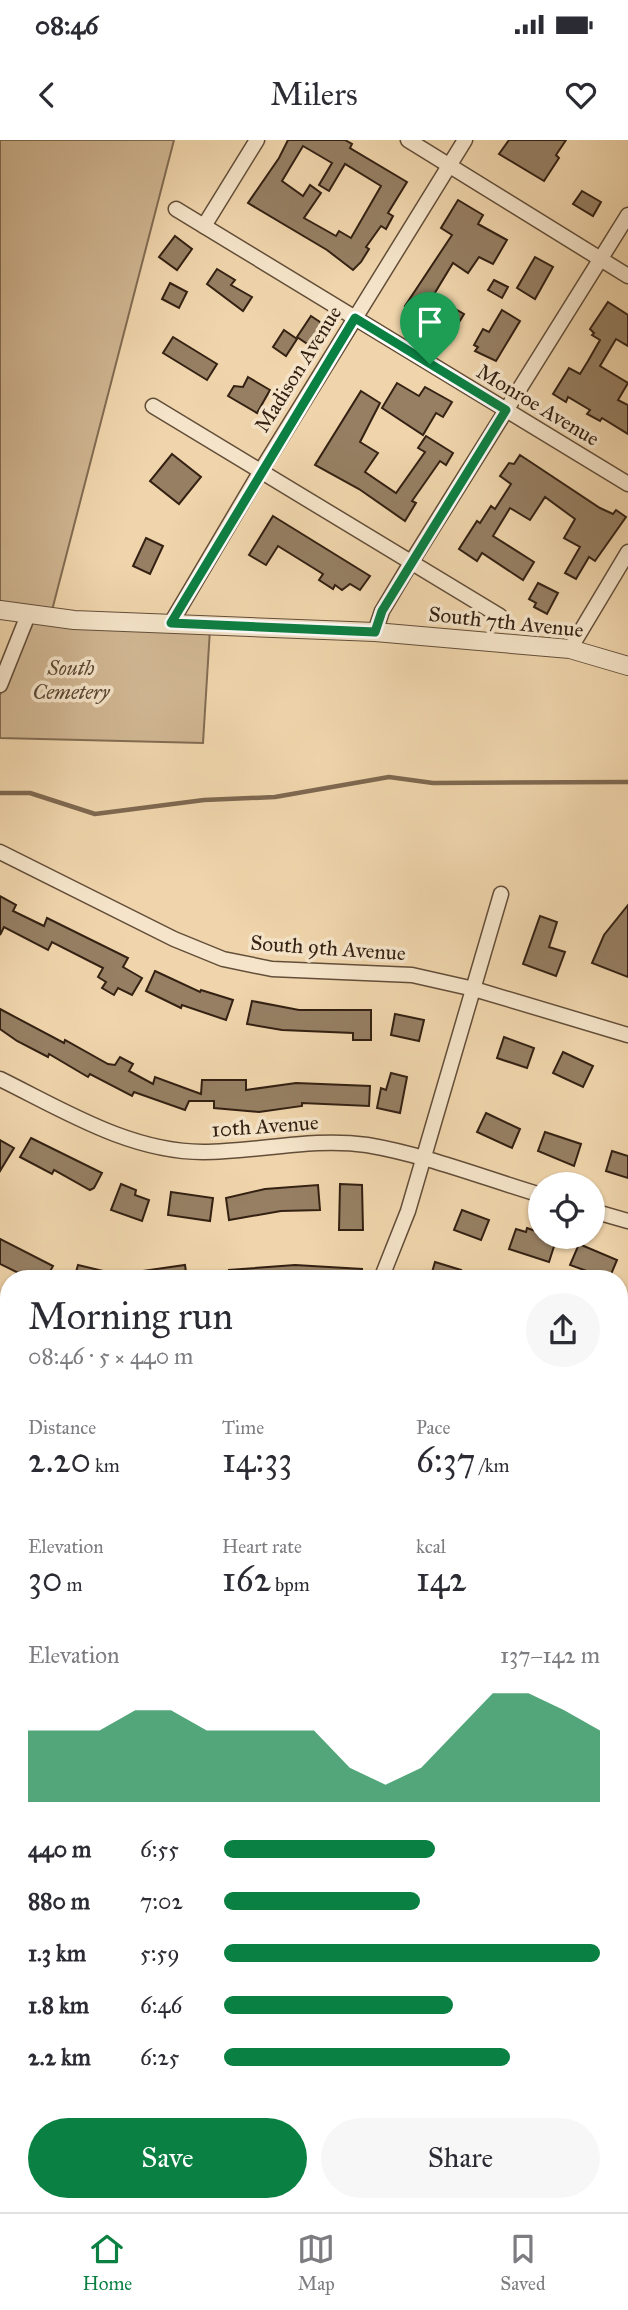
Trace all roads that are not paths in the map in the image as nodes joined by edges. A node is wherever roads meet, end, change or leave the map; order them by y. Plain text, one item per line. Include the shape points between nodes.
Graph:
1 (257, 140) edge
2 (408, 140) edge
3 (465, 140) edge
4 (449, 165) junction
5 (176, 209) dead end
6 (628, 215) edge
7 (204, 226) junction
8 (601, 259) junction
9 (628, 276) edge
10 (355, 318) junction
11 (153, 406) dead end
12 (506, 410) junction
13 (262, 469) junction
14 (628, 484) edge
15 (628, 552) edge
16 (412, 561) junction
17 (0, 610) edge
18 (28, 615) junction
19 (500, 616) dead end
20 (171, 623) junction
21 (375, 632) junction
22 (570, 649) junction
23 (628, 666) edge
24 (0, 685) edge
25 (0, 852) edge
26 (501, 894) dead end
27 (474, 989) junction
28 (628, 1035) edge
29 (0, 1079) edge
30 (423, 1160) junction
31 (528, 1191) edge
32 (605, 1214) edge
33 (628, 1221) edge
34 (384, 1270) edge

1 - 7 street
2 - 4 street
3 - 4 street, Madison Avenue
4 - 8 street
4 - 10 street, Madison Avenue
5 - 7 street, Monroe Avenue
6 - 8 street
7 - 10 street, Monroe Avenue
8 - 9 street
8 - 12 street
10 - 12 street, Monroe Avenue
10 - 13 street, Madison Avenue
11 - 13 street
12 - 14 street, Monroe Avenue
12 - 16 street
13 - 16 street
13 - 20 street, Madison Avenue
15 - 22 street
16 - 19 street
16 - 21 street
17 - 18 street, South 7th Avenue
18 - 20 street, South 7th Avenue
18 - 24 street
20 - 21 street, South 7th Avenue
21 - 22 street, South 7th Avenue
22 - 23 street, South 7th Avenue
25 - 27 street, South 9th Avenue via 174,940 223,959 272,969 412,975
26 - 27 street
27 - 28 street, South 9th Avenue
27 - 30 street
29 - 30 street, 10th Avenue via 105,1130 156,1146 223,1152 314,1141 368,1146
30 - 31 street, 10th Avenue
30 - 34 street
32 - 33 street

